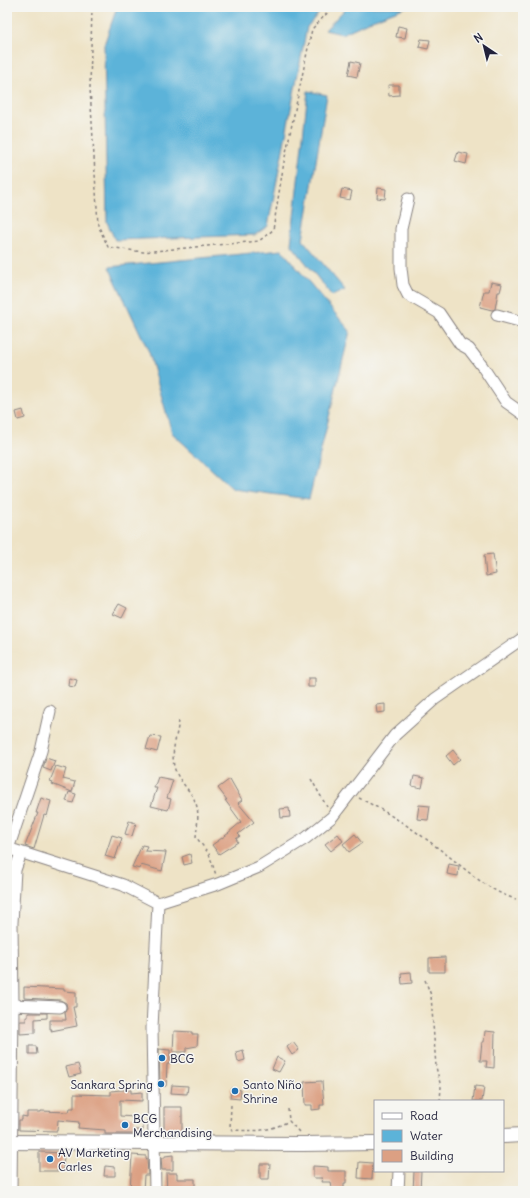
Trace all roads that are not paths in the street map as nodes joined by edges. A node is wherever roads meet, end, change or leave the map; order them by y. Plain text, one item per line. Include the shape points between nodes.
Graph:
1 (408, 199) dead end
2 (497, 314) dead end
3 (523, 322) edge
4 (523, 414) edge
5 (523, 638) edge
6 (50, 711) dead end
7 (8, 848) edge
8 (21, 853) junction
9 (158, 903) junction
10 (13, 1005) junction
11 (60, 1007) dead end
12 (523, 1135) edge
13 (504, 1136) edge
14 (10, 1142) edge
15 (154, 1144) junction
16 (374, 1144) edge
17 (399, 1172) edge
18 (11, 1191) edge
19 (155, 1191) edge
20 (398, 1191) edge

1 - 4 street via 401,229 401,268 408,295 439,313 460,344 469,349 482,366 506,402
2 - 3 street
5 - 9 street via 435,698 394,735 332,818 306,838 259,867 218,884
6 - 7 street via 41,750
7 - 8 street
8 - 9 street via 123,885
8 - 10 street via 15,870 13,892
9 - 15 street via 152,1028
10 - 11 street
10 - 14 street
12 - 13 main road
14 - 15 main road
14 - 18 street
15 - 16 main road
15 - 19 street
17 - 20 street

